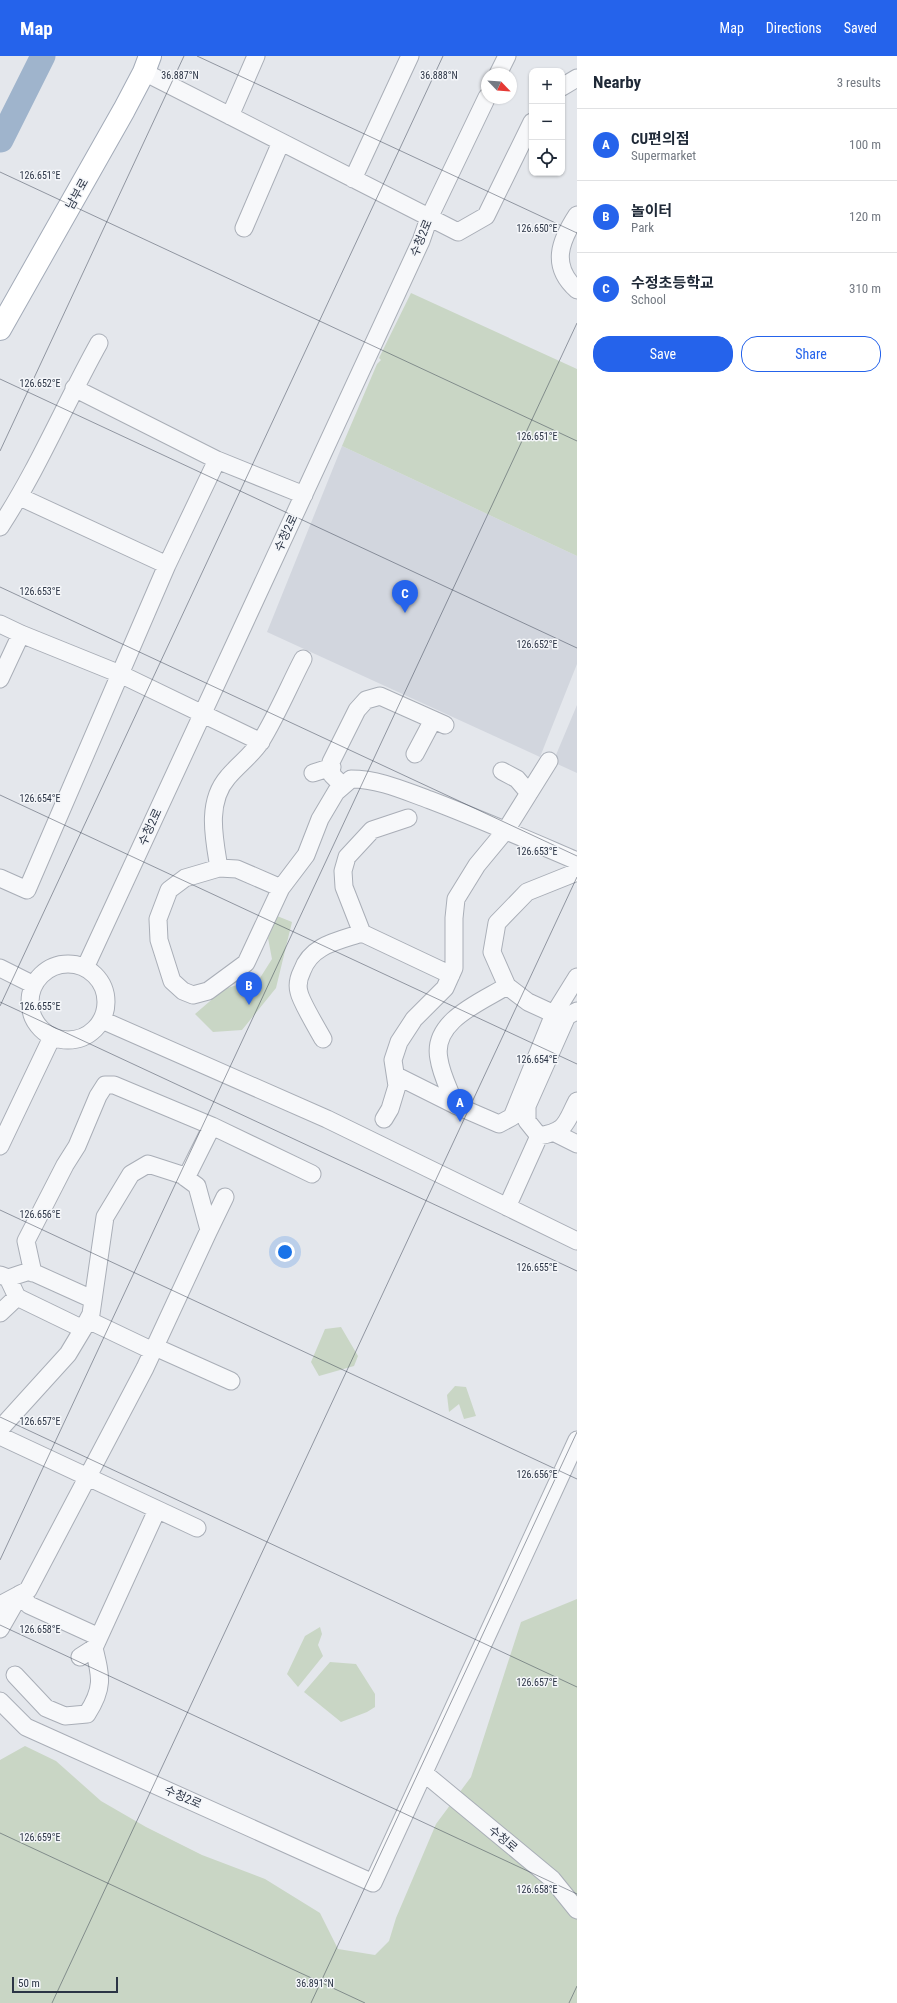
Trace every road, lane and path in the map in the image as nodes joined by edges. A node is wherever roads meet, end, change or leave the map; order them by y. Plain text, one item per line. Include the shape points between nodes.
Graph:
1 (256, 56) edge
2 (410, 56) edge
3 (147, 64) edge
4 (577, 78) edge
5 (565, 85) edge
6 (484, 104) edge
7 (230, 116) junction
8 (529, 128) edge
9 (281, 142) junction
10 (353, 179) junction
11 (577, 215) edge
12 (429, 218) junction
13 (244, 228) dead end
14 (577, 290) edge
15 (0, 329) edge
16 (99, 343) dead end
17 (74, 388) junction
18 (217, 460) junction
19 (304, 495) junction
20 (20, 497) junction
21 (0, 527) edge
22 (167, 566) junction
23 (0, 624) edge
24 (21, 634) junction
25 (303, 659) dead end
26 (120, 674) junction
27 (0, 679) edge
28 (202, 713) junction
29 (261, 742) junction
30 (415, 754) dead end
31 (549, 761) dead end
32 (332, 767) junction
33 (502, 771) dead end
34 (313, 773) dead end
35 (343, 786) junction
36 (529, 793) junction
37 (408, 818) dead end
38 (506, 830) junction
39 (577, 861) edge
40 (219, 868) junction
41 (577, 872) edge
42 (0, 878) edge
43 (281, 888) junction
44 (362, 934) junction
45 (0, 968) edge
46 (85, 968) junction
47 (451, 975) junction
48 (577, 977) edge
49 (34, 985) junction
50 (507, 986) junction
51 (577, 1011) edge
52 (554, 1014) junction
53 (102, 1020) junction
54 (52, 1037) junction
55 (323, 1039) dead end
56 (397, 1076) junction
57 (577, 1101) edge
58 (455, 1105) junction
59 (521, 1113) junction
60 (384, 1119) dead end
61 (212, 1126) junction
62 (547, 1135) junction
63 (577, 1144) edge
64 (0, 1146) edge
65 (312, 1174) dead end
66 (186, 1178) junction
67 (225, 1197) dead end
68 (507, 1207) junction
69 (210, 1230) junction
70 (577, 1242) edge
71 (33, 1273) junction
72 (4, 1276) edge
73 (17, 1297) junction
74 (92, 1299) junction
75 (0, 1313) edge
76 (85, 1324) junction
77 (154, 1349) junction
78 (231, 1381) dead end
79 (0, 1429) edge
80 (0, 1436) edge
81 (577, 1440) edge
82 (87, 1477) junction
83 (157, 1510) junction
84 (197, 1528) dead end
85 (20, 1594) junction
86 (0, 1605) edge
87 (0, 1629) edge
88 (97, 1643) junction
89 (80, 1657) dead end
90 (15, 1675) dead end
91 (0, 1701) edge
92 (424, 1773) junction
93 (577, 1910) edge

1 - 7 street
2 - 10 street
3 - 7 street
3 - 15 main road, 남부로
4 - 5 street
6 - 12 street, 수청2로
7 - 9 street
8 - 12 street via 486,216 458,232
9 - 10 street
9 - 13 street
10 - 12 street
11 - 14 street via 565,234 559,260 566,280
12 - 19 street, 수청2로 via 421,242
16 - 17 street
17 - 18 street
17 - 20 street
18 - 19 street
18 - 22 street
19 - 28 street, 수청2로
20 - 21 street
20 - 22 street
22 - 26 street
23 - 24 street
24 - 26 street
24 - 27 street
25 - 29 street
26 - 28 street
26 - 42 street via 27,890
28 - 29 street
28 - 46 street, 수청2로
29 - 40 street via 226,778 216,797 213,816
30 - 32 street via 439,723 380,696 366,700 356,710 331,762
31 - 36 street
32 - 34 street
32 - 35 street via 332,775
33 - 36 street via 517,779
35 - 38 street via 352,779 366,779 398,788
35 - 43 street via 336,792 320,819 306,856
36 - 38 street
37 - 44 street via 372,830 347,857 343,870 344,887
38 - 39 street
38 - 47 street via 477,865 456,899 454,968
40 - 43 street via 237,869
40 - 43 street via 186,878 169,890 158,919 159,940 172,981 183,991 193,995 208,991 246,963
41 - 50 street via 527,892 497,923 492,952
44 - 47 street
44 - 55 street via 323,946 314,952 305,962 299,977 299,992
45 - 49 street
46 - 49 street via 75,965 56,966 39,977
46 - 53 street via 102,984 106,996
47 - 56 street via 445,988 414,1018 399,1042 393,1060
48 - 52 street
49 - 54 street via 31,995 32,1015 40,1028
50 - 52 street via 528,1002
50 - 58 street via 458,1016 445,1029 438,1045 438,1059
51 - 59 street via 568,1016 527,1106
52 - 59 street
53 - 54 street via 86,1036 74,1040
53 - 68 street via 327,1119
54 - 64 street
56 - 58 street
56 - 60 street via 390,1109
57 - 62 street via 564,1127
58 - 59 street via 499,1124
59 - 62 street via 527,1121
61 - 65 street
61 - 66 street
61 - 71 street via 114,1085 105,1085 77,1146 26,1241
62 - 63 street
62 - 68 street
66 - 69 street via 197,1186
66 - 74 street via 148,1164 131,1174 105,1217
67 - 69 street
68 - 70 street
69 - 77 street
71 - 72 street via 30,1271
71 - 74 street
72 - 73 street
73 - 75 street
73 - 76 street
74 - 76 street via 91,1314
76 - 77 street
76 - 79 street via 68,1354
77 - 78 street
77 - 82 street
80 - 82 street
81 - 92 street
82 - 83 street
82 - 85 street via 28,1590
83 - 84 street
83 - 88 street
85 - 86 street
85 - 87 street
85 - 88 street via 29,1605
88 - 89 street
88 - 90 street via 101,1677 97,1700 87,1714 65,1716 46,1708
91 - 92 street, 수청2로 via 26,1727 373,1883
92 - 93 street, 수청로 via 552,1879

